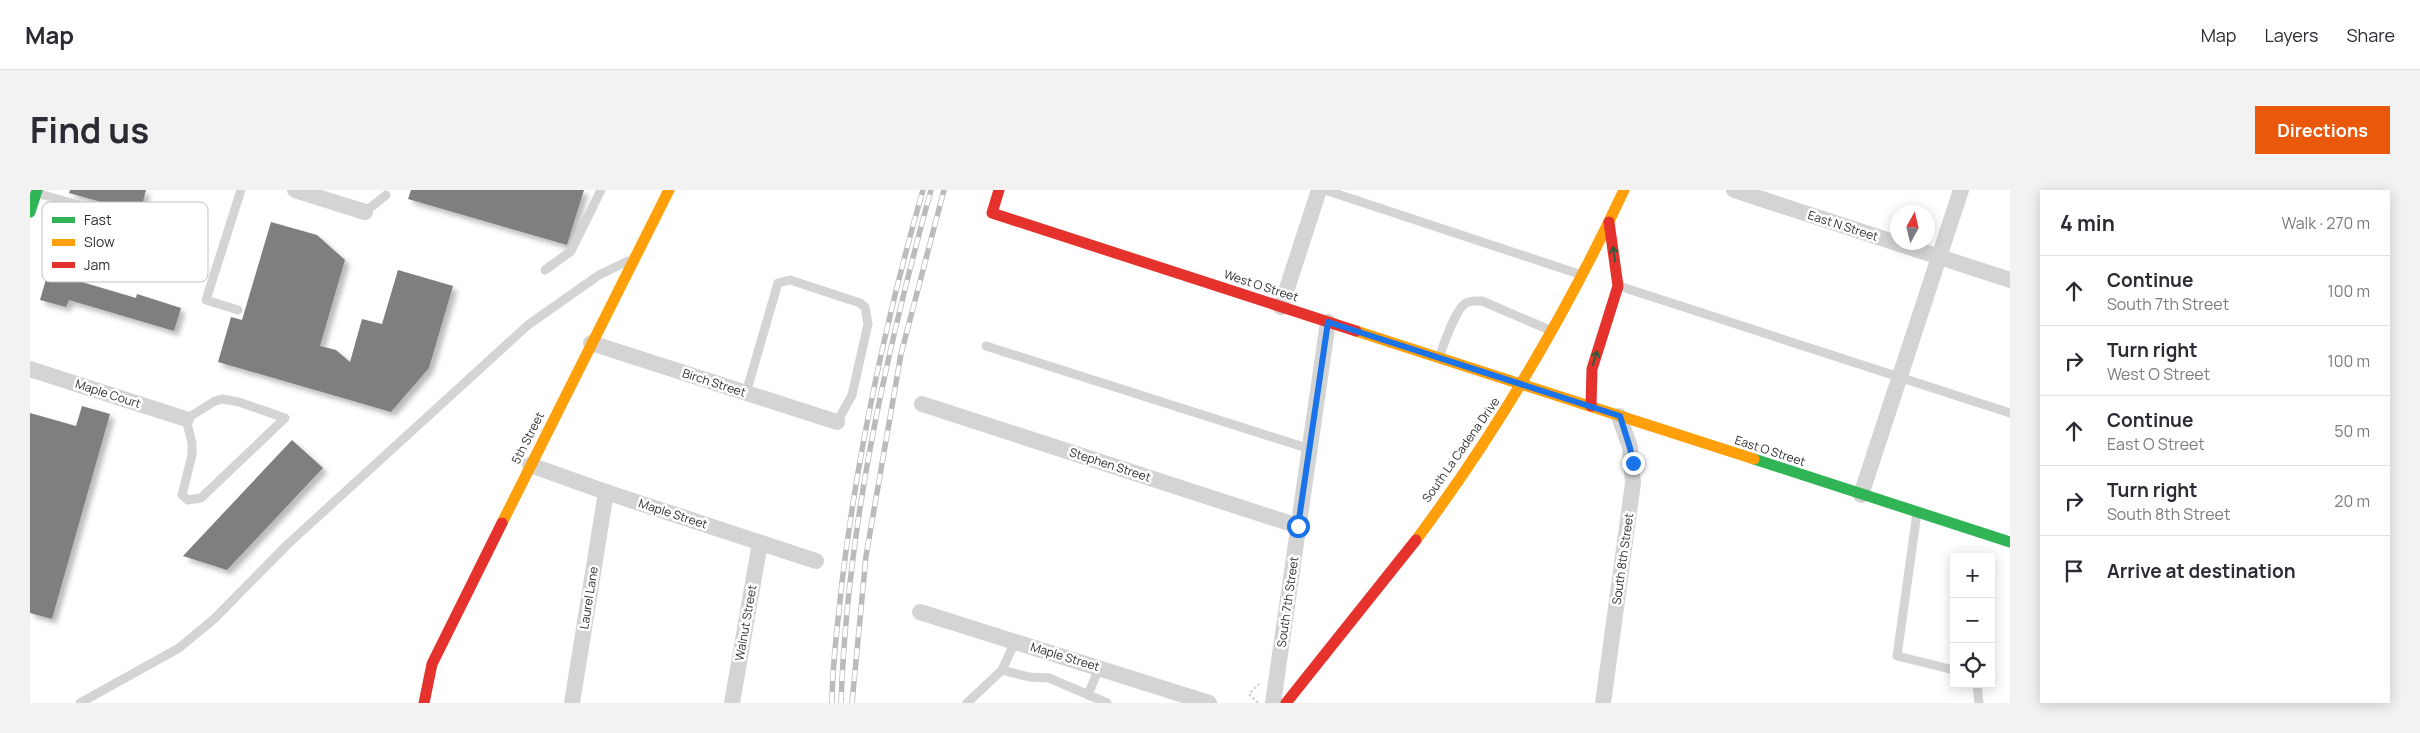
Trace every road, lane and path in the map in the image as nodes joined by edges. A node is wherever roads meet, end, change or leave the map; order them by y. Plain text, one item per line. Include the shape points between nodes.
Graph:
1 (241, 190) edge
2 (295, 190) edge
3 (601, 190) edge
4 (669, 190) edge
5 (1000, 190) edge
6 (1319, 190) edge
7 (1325, 190) edge
8 (1624, 190) edge
9 (1734, 190) edge
10 (1961, 190) edge
11 (37, 191) edge
12 (386, 195) dead end
13 (71, 202) edge
14 (30, 212) edge
15 (365, 212) joint
16 (1610, 222) junction
17 (635, 258) junction
18 (1939, 258) junction
19 (545, 270) dead end
20 (1582, 275) junction
21 (2010, 280) edge
22 (1618, 286) junction
23 (1281, 307) junction
24 (238, 310) dead end
25 (1328, 322) junction
26 (1552, 330) junction
27 (591, 343) junction
28 (986, 346) dead end
29 (1439, 358) junction
30 (30, 369) edge
31 (1900, 376) junction
32 (1522, 385) junction
33 (746, 393) junction
34 (922, 404) dead end
35 (1591, 406) junction
36 (2010, 413) edge
37 (1620, 416) junction
38 (186, 419) junction
39 (838, 422) joint
40 (1310, 449) junction
41 (530, 465) junction
42 (606, 492) junction
43 (1861, 495) junction
44 (1917, 512) junction
45 (1298, 526) junction
46 (760, 542) junction
47 (2010, 542) edge
48 (816, 561) dead end
49 (920, 612) dead end
50 (1015, 642) junction
51 (1099, 668) junction
52 (1950, 669) edge
53 (1002, 670) junction
54 (1259, 684) dead end
55 (1977, 688) edge
56 (1088, 695) junction
57 (1205, 702) edge
58 (80, 703) edge
59 (424, 703) edge
60 (572, 703) edge
61 (732, 703) edge
62 (967, 703) edge
63 (1107, 703) edge
64 (1258, 703) edge
65 (1273, 703) edge
66 (1286, 703) edge
67 (1604, 703) edge
68 (1979, 703) edge

1 - 24 lane via 206,300
2 - 15 street
3 - 19 lane via 571,251
4 - 17 street, 5th Street
5 - 23 street, West O Street via 992,213
6 - 23 street
7 - 20 lane
8 - 16 street, South La Cadena Drive
9 - 18 street, East N Street
10 - 18 street
11 - 13 lane
11 - 14 street
12 - 15 lane
16 - 20 street, South La Cadena Drive
22 -> 16 street
17 - 27 street, 5th Street
17 - 58 lane via 599,275 528,325 179,648
18 - 21 street, East N Street
18 - 31 street
20 - 26 street, South La Cadena Drive
22 - 31 lane
35 -> 22 street via 1592,369
23 - 25 street, West O Street
25 - 29 street, West O Street
25 - 40 street, South 7th Street
26 - 29 lane via 1482,301 1465,303 1458,311
26 - 32 street, South La Cadena Drive
27 - 33 street, Birch Street
27 - 41 street, 5th Street
28 - 40 lane
29 - 32 street, West O Street
30 - 38 street, Maple Court
31 - 36 lane
31 - 43 street
32 - 35 street, East O Street
32 - 66 street, South La Cadena Drive via 1423,529
33 - 39 street, Birch Street
33 - 39 lane via 778,283 790,280 860,302 865,308 868,324 852,395
34 - 45 street, Stephen Street
35 - 37 street, East O Street
37 - 43 street, East O Street
37 - 67 street, South 8th Street via 1630,448 1633,483
38 - 38 lane via 192,456 182,495 188,500 201,498 285,418 222,399
40 - 45 street, South 7th Street
41 - 42 street, Maple Street
41 - 59 street, 5th Street via 432,664
42 - 46 street, Maple Street
42 - 60 street, Laurel Lane
43 - 44 street, East O Street
44 - 47 street, East O Street
44 - 52 lane via 1897,656
45 - 65 street, South 7th Street
46 - 48 street, Maple Street
46 - 61 street, Walnut Street
49 - 50 street, Maple Street
50 - 51 street, Maple Street
50 - 53 lane
51 - 56 lane
51 - 57 street, Maple Street
53 - 56 lane via 1049,678
53 - 62 lane
54 - 64 path via 1249,694
55 - 68 lane
56 - 63 lane

